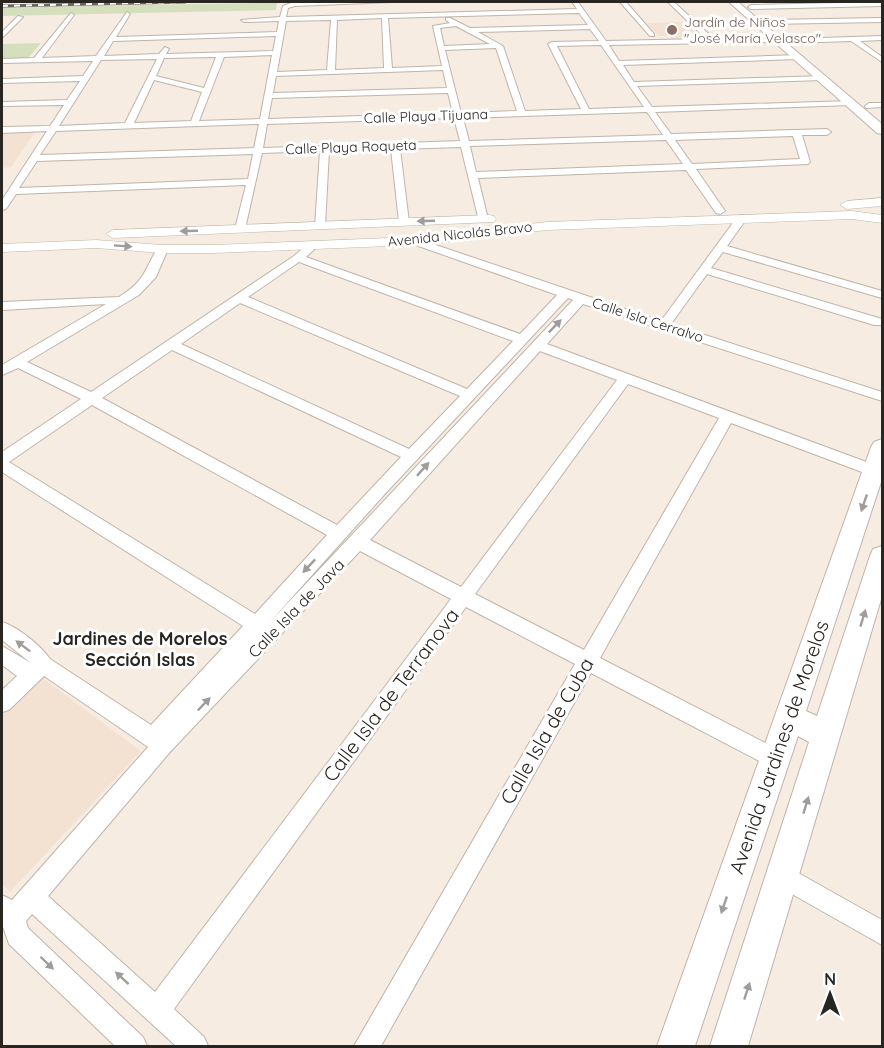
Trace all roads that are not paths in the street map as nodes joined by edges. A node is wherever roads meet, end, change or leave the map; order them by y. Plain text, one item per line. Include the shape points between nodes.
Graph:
1 (388, 2) edge
2 (575, 2) edge
3 (623, 2) edge
4 (671, 2) edge
5 (733, 2) edge
6 (747, 4) edge
7 (882, 4) edge
8 (422, 6) dead end
9 (582, 11) junction
10 (127, 14) dead end
11 (70, 15) dead end
12 (439, 15) junction
13 (385, 16) junction
14 (20, 17) dead end
15 (334, 18) junction
16 (284, 19) junction
17 (244, 20) dead end
18 (882, 20) edge
19 (458, 24) junction
20 (593, 27) junction
21 (469, 30) junction
22 (774, 31) junction
23 (172, 34) junction
24 (280, 34) junction
25 (652, 35) dead end
26 (2, 36) edge
27 (882, 38) edge
28 (111, 39) junction
29 (853, 39) junction
30 (712, 41) junction
31 (791, 41) junction
32 (603, 43) junction
33 (498, 46) junction
34 (442, 48) junction
35 (277, 52) junction
36 (221, 54) junction
37 (162, 56) junction
38 (799, 57) junction
39 (98, 58) junction
40 (36, 60) junction
41 (882, 60) edge
42 (2, 61) edge
43 (619, 63) junction
44 (447, 68) junction
45 (388, 70) junction
46 (332, 72) junction
47 (272, 74) junction
48 (151, 77) junction
49 (86, 78) junction
50 (823, 78) junction
51 (2, 81) edge
52 (632, 84) junction
53 (207, 90) junction
54 (453, 90) junction
55 (267, 96) junction
56 (70, 102) junction
57 (851, 103) junction
58 (2, 104) edge
59 (882, 105) edge
60 (869, 106) junction
61 (649, 109) junction
62 (586, 111) junction
63 (522, 113) junction
64 (458, 115) junction
65 (882, 117) edge
66 (263, 122) junction
67 (194, 124) junction
68 (128, 126) junction
69 (52, 128) junction
70 (2, 130) edge
71 (882, 130) edge
72 (796, 132) junction
73 (827, 132) dead end
74 (669, 136) junction
75 (465, 143) junction
76 (395, 146) junction
77 (325, 148) junction
78 (258, 151) junction
79 (33, 158) junction
80 (690, 167) junction
81 (473, 175) junction
82 (252, 182) junction
83 (12, 191) junction
84 (882, 202) edge
85 (2, 207) edge
86 (720, 211) junction
87 (796, 212) junction
88 (742, 218) junction
89 (882, 219) edge
90 (404, 222) junction
91 (495, 222) junction
92 (360, 224) junction
93 (320, 226) junction
94 (240, 229) junction
95 (222, 230) junction
96 (2, 238) edge
97 (414, 241) junction
98 (352, 242) junction
99 (314, 244) junction
100 (2, 248) edge
101 (722, 248) junction
102 (162, 249) junction
103 (214, 249) junction
104 (298, 258) junction
105 (706, 270) junction
106 (799, 284) junction
107 (882, 295) edge
108 (573, 296) junction
109 (238, 298) junction
110 (122, 300) junction
111 (2, 306) edge
112 (878, 322) dead end
113 (664, 325) junction
114 (529, 342) junction
115 (171, 344) junction
116 (17, 362) junction
117 (505, 369) junction
118 (2, 371) edge
119 (625, 378) junction
120 (470, 395) junction
121 (882, 397) edge
122 (91, 398) junction
123 (728, 416) junction
124 (412, 456) junction
125 (2, 459) edge
126 (879, 459) edge
127 (2, 465) edge
128 (377, 492) junction
129 (394, 501) junction
130 (339, 534) junction
131 (358, 542) junction
132 (882, 556) edge
133 (464, 598) junction
134 (256, 624) junction
135 (2, 630) edge
136 (2, 654) edge
137 (587, 661) junction
138 (37, 670) junction
139 (2, 703) edge
140 (788, 717) junction
141 (827, 735) junction
142 (158, 742) junction
143 (774, 758) junction
144 (784, 877) junction
145 (31, 897) junction
146 (7, 913) edge
147 (882, 933) edge
148 (157, 1010) junction
149 (134, 1047) edge
150 (195, 1047) edge
151 (367, 1047) edge
152 (675, 1047) edge
153 (729, 1047) edge

1 - 16 street via 287,5
2 - 9 street
3 - 25 street
4 - 30 street
5 - 22 main road
6 - 7 street
6 - 22 main road
8 - 12 street
9 - 12 street
9 - 20 street
10 - 28 street
11 - 40 street
12 - 13 street
12 - 19 street
13 - 15 street
13 - 45 street
14 - 26 street
15 - 16 street
15 - 46 street
16 - 17 street
16 - 24 street
18 - 22 street
19 - 21 street
19 - 34 street via 435,26
20 - 21 street
20 - 32 street
21 - 33 street
22 - 30 street
22 - 31 main road
22 - 38 main road
23 - 24 street
23 - 28 street
23 - 37 street
24 - 35 street
27 - 29 street
28 - 39 street
29 - 31 street
29 - 41 street
30 - 32 street
31 - 60 main road
32 - 43 street
32 - 62 street via 552,44
33 - 34 street
33 - 63 street
34 - 44 street
35 - 36 street
35 - 47 street
36 - 37 street
36 - 53 street
37 - 39 street
37 - 48 street
38 - 43 street
38 - 50 main road
39 - 40 street
39 - 49 street
40 - 42 street
43 - 52 street
44 - 45 street
44 - 54 street
45 - 46 street
46 - 47 street
47 - 55 street
48 - 53 street
48 - 68 street
49 - 51 street
49 - 56 street
50 - 52 street
50 - 57 main road
52 - 61 street
53 - 67 street
54 - 55 street
54 - 64 street
55 - 66 street
56 - 58 street
56 - 69 street
57 - 61 street, Calle Playa Tijuana
57 - 71 main road
59 - 60 street
60 - 65 main road
61 - 62 street, Calle Playa Tijuana
61 - 74 street
62 - 63 street, Calle Playa Tijuana
63 - 64 street, Calle Playa Tijuana
64 - 66 street, Calle Playa Tijuana
64 - 75 street
66 - 67 street, Calle Playa Tijuana
66 - 78 street
67 - 68 street, Calle Playa Tijuana
68 - 69 street, Calle Playa Tijuana
69 - 70 street, Calle Playa Tijuana
69 - 79 street
72 - 73 street, Calle Playa Roqueta
72 - 74 street, Calle Playa Roqueta
72 - 80 street via 805,162
74 - 75 street, Calle Playa Roqueta
74 - 80 street
75 - 76 street, Calle Playa Roqueta
75 - 81 street
76 - 77 street, Calle Playa Roqueta
76 - 90 street
77 - 78 street, Calle Playa Roqueta
77 - 93 street
78 - 79 street, Calle Playa Roqueta
78 - 82 street
79 - 83 street
80 - 81 street
80 - 86 street
81 - 91 street
82 - 83 street
82 - 94 street
83 - 85 street
84 - 87 street, Avenida Nicolás Bravo
86 - 87 street, Avenida Nicolás Bravo
86 - 91 street, Avenida Nicolás Bravo
87 - 88 street, Avenida Nicolás Bravo
87 - 89 street, Avenida Nicolás Bravo
88 - 91 street, Avenida Nicolás Bravo via 580,224
88 - 101 street
91 -> 90 street, Avenida Nicolás Bravo
90 - 92 street, Avenida Nicolás Bravo
91 - 97 street, Avenida Nicolás Bravo
92 - 93 street, Avenida Nicolás Bravo
92 - 98 street via 359,235
93 - 94 street, Avenida Nicolás Bravo
94 - 95 street, Avenida Nicolás Bravo
95 -> 96 street, Avenida Nicolás Bravo
95 - 103 street via 214,237
97 - 98 street, Avenida Nicolás Bravo
97 - 108 street, Calle Isla Cerralvo
98 - 99 street, Avenida Nicolás Bravo
99 - 103 street, Avenida Nicolás Bravo
99 - 104 street
100 -> 102 street, Avenida Nicolás Bravo via 96,244
101 - 105 street
101 - 106 street
102 - 103 street, Avenida Nicolás Bravo
102 - 110 street via 150,277
104 - 109 street
104 - 114 street
105 - 106 street
105 - 113 street
106 - 107 street
106 - 112 street
108 - 113 street, Calle Isla Cerralvo
108 - 114 street, Calle Isla de Java
109 - 115 street
109 - 120 street
110 - 111 street
110 - 116 street
113 - 121 street, Calle Isla Cerralvo
114 - 117 street, Calle Isla de Java
114 - 119 street
115 - 122 street
115 - 124 street
116 - 118 street
116 - 122 street
117 - 120 street, Calle Isla de Java
129 -> 117 street, Calle Isla de Java
119 - 123 street
119 - 133 street, Calle Isla de Terranova
120 - 124 street, Calle Isla de Java
122 - 125 street
122 - 130 street
123 - 126 street
123 - 137 street, Calle Isla de Cuba
124 - 128 street, Calle Isla de Java
126 -> 140 main road, Avenida Jardines de Morelos
127 - 134 street
128 - 129 street
128 - 130 street, Calle Isla de Java
129 - 131 street, Calle Isla de Java
130 -> 134 street, Calle Isla de Java
131 - 133 street
142 -> 131 street, Calle Isla de Java via 177,733
141 -> 132 main road
133 - 137 street
133 - 148 street, Calle Isla de Terranova
134 - 142 street, Calle Isla de Java
138 -> 135 street via 37,656
136 - 138 street
137 - 143 street
137 - 151 street, Calle Isla de Cuba
138 - 139 street
138 - 142 street
140 - 141 main road
140 - 143 main road, Avenida Jardines de Morelos
144 -> 141 main road
142 - 145 street, Calle Isla de Java
143 -> 152 main road, Avenida Jardines de Morelos
144 - 147 street
153 -> 144 main road
145 - 146 street, Calle Isla de Java
148 -> 145 street
146 -> 149 street via 18,935
148 - 150 street

